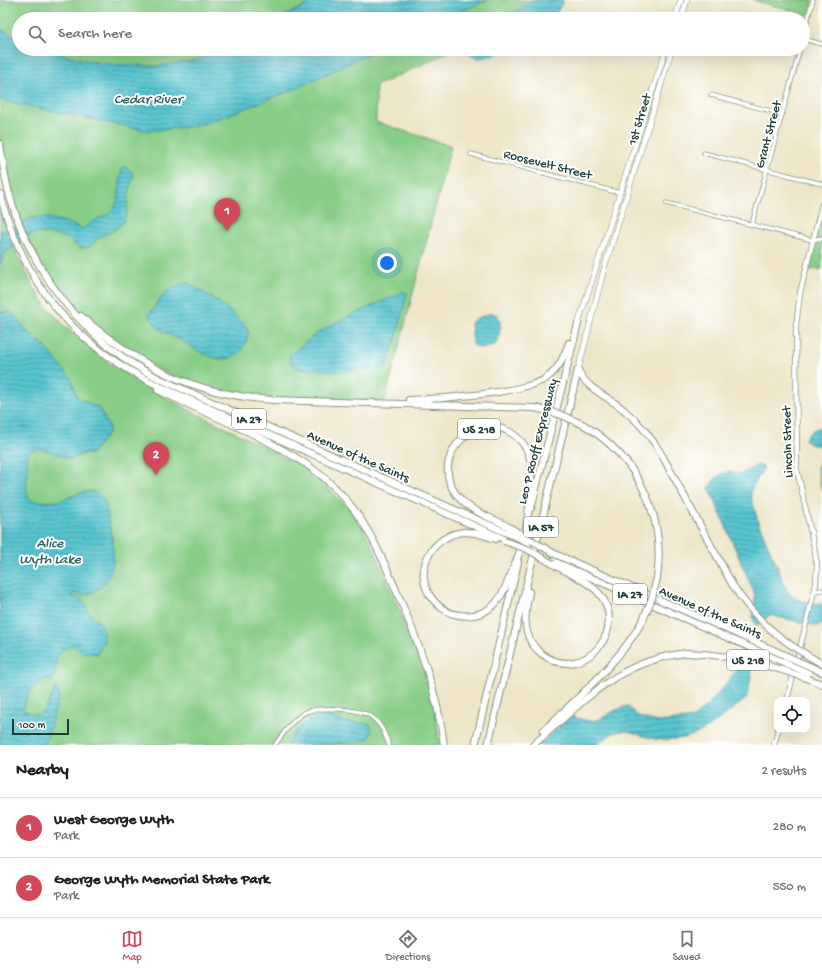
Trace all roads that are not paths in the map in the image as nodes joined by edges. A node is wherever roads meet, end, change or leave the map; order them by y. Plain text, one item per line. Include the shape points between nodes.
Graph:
1 (681, 0) edge
2 (687, 0) edge
3 (813, 0) edge
4 (677, 12) edge
5 (683, 12) edge
6 (810, 12) edge
7 (810, 40) edge
8 (822, 44) edge
9 (664, 56) edge
10 (670, 56) edge
11 (798, 56) edge
12 (711, 95) dead end
13 (782, 114) junction
14 (0, 144) edge
15 (704, 153) dead end
16 (471, 154) dead end
17 (768, 170) junction
18 (822, 184) edge
19 (620, 193) junction
20 (0, 194) edge
21 (626, 195) joint
22 (666, 203) dead end
23 (822, 204) edge
24 (752, 224) junction
25 (822, 237) edge
26 (812, 240) junction
27 (63, 300) junction
28 (578, 324) junction
29 (102, 354) junction
30 (578, 370) junction
31 (365, 402) junction
32 (506, 529) junction
33 (525, 534) junction
34 (504, 540) junction
35 (555, 554) joint
36 (532, 563) junction
37 (553, 563) junction
38 (822, 590) edge
39 (815, 591) junction
40 (822, 664) edge
41 (822, 672) edge
42 (807, 675) junction
43 (822, 680) edge
44 (822, 684) edge
45 (788, 697) edge
46 (777, 733) edge
47 (275, 745) edge
48 (389, 745) edge
49 (444, 745) edge
50 (475, 745) edge
51 (488, 745) edge
52 (531, 745) edge
53 (774, 745) edge

1 - 4 main road
2 - 5 main road
3 - 6 street
7 - 8 street
9 - 19 main road, 1st Street
10 - 21 main road, 1st Street
11 - 13 street, Grant Street
12 - 13 street
13 - 17 street, Grant Street
14 - 27 highway, Avenue of the Saints / IA 27 via 6,180 22,232
15 - 17 street
16 - 19 street, Roosevelt Street
17 - 18 street
17 - 24 street, Grant Street
19 - 28 main road, Leo P Rooff Expressway / IA 57
20 - 29 highway, Avenue of the Saints / IA 27 via 23,257 42,290 60,313
21 - 30 main road, Leo P Rooff Expressway / IA 57
22 - 24 street
23 - 26 main road, Lincoln Street
24 - 26 street
25 - 26 street
26 - 39 main road, Lincoln Street via 796,312 796,453 798,478 816,556
27 - 31 highway via 120,348 187,383 225,394 258,399
27 - 32 highway, Avenue of the Saints / IA 27 via 108,347 149,373
28 - 31 highway via 558,366 548,378 533,385 431,399
28 - 33 highway, Leo P Rooff Expressway / IA 57
29 - 34 highway, Avenue of the Saints / IA 27 via 159,386
29 - 49 highway via 123,371 152,387 306,464 330,483 360,517 377,544 426,663
30 - 36 highway, Leo P Rooff Expressway / IA 57
30 - 40 highway, bridge via 583,381 624,409 650,438 663,457 732,584 752,611 793,647
31 - 52 highway, bridge via 535,408 559,414 584,426 615,449 633,470 643,487 652,508 659,555 657,578 644,620 628,644
32 - 33 highway, US 218 via 466,504 457,496 449,482 448,462 452,450 462,437 482,428 494,427 512,434 522,442 529,453 532,466
32 - 35 highway, Avenue of the Saints / IA 27, bridge
33 - 34 highway via 506,587 494,605 479,614 468,616 450,613 436,604 427,589 424,568 430,552 439,542 450,535 466,532
33 - 50 highway, Leo P Rooff Expressway / US 218
34 - 37 highway, Avenue of the Saints / IA 27, bridge
35 - 41 highway, Avenue of the Saints / US 218, bridge
36 - 37 highway via 526,620 528,637 536,649 548,658 562,663 577,662 590,656 603,643 608,629 607,609 592,587
36 - 51 highway, Leo P Rooff Expressway / IA 57
37 - 42 highway, Avenue of the Saints / IA 27, bridge via 706,628
38 - 39 street
39 - 45 main road, Lincoln Street
42 - 43 highway, Avenue of the Saints / IA 27
42 - 44 highway, US 218
42 - 52 highway, US 218, bridge via 744,659 710,654 687,653 660,657 639,664 613,678
46 - 53 main road
47 - 48 street via 298,717 321,708 366,714 379,724

